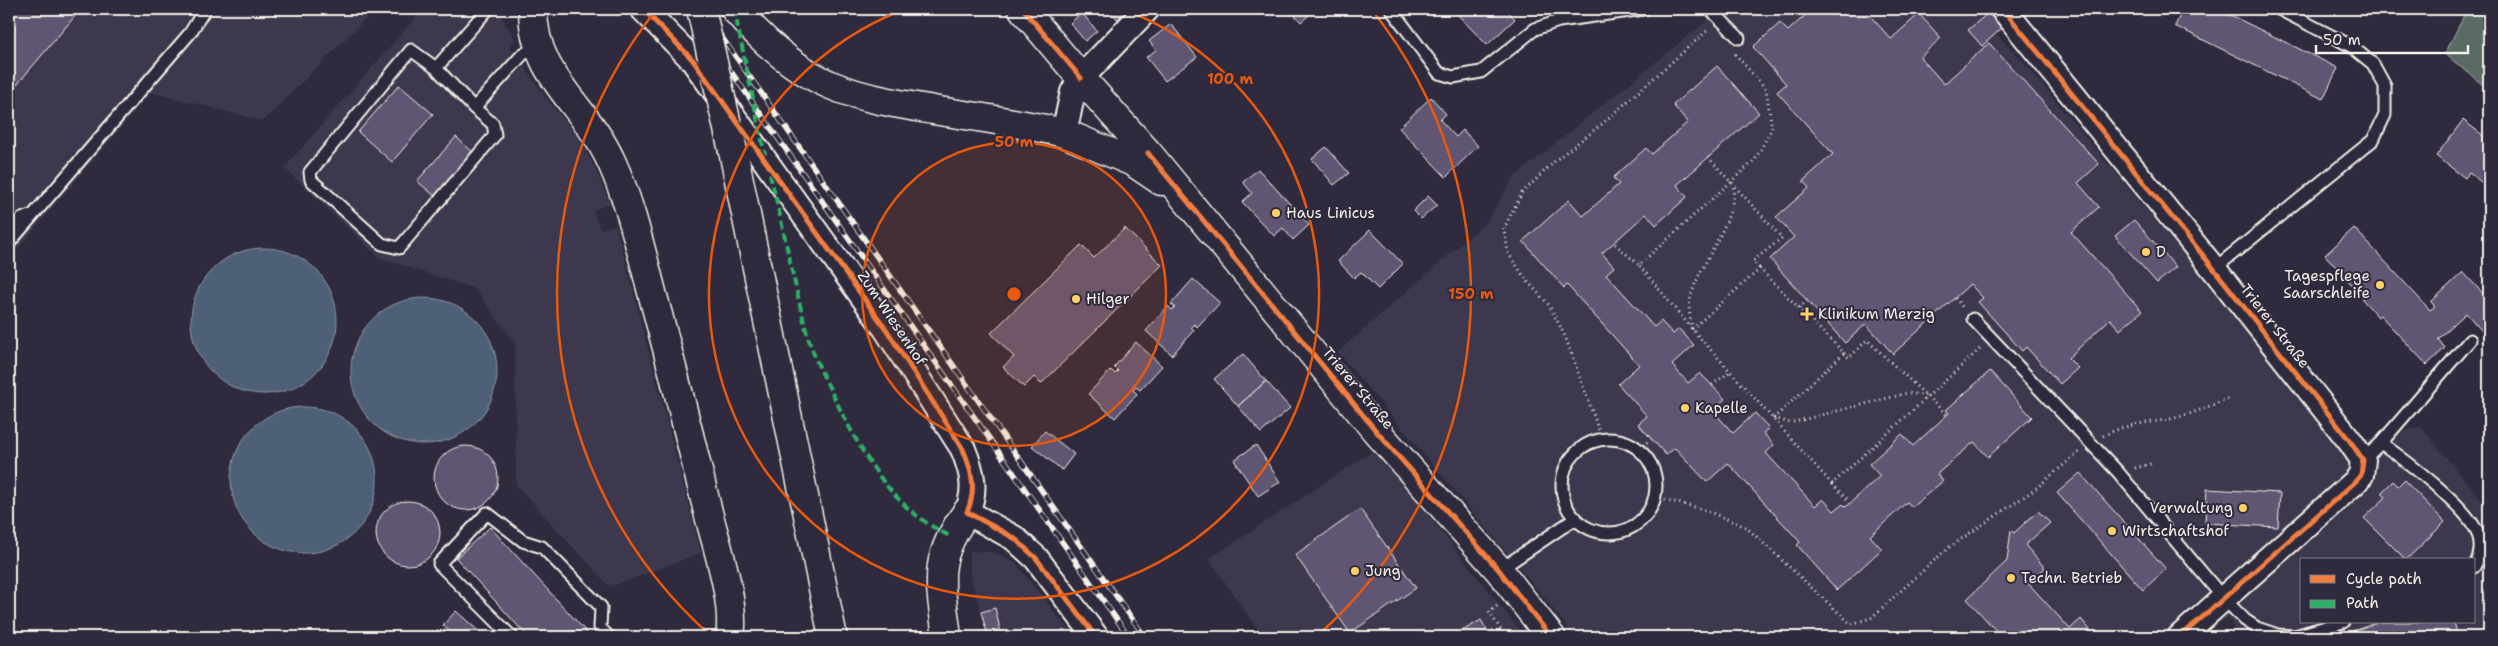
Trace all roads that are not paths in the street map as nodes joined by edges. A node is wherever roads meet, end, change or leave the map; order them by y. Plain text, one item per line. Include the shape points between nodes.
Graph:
1 (205, 9) edge
2 (488, 9) edge
3 (533, 9) edge
4 (643, 9) edge
5 (702, 9) edge
6 (735, 9) edge
7 (1023, 9) edge
8 (1147, 9) edge
9 (1391, 9) edge
10 (1644, 9) edge
11 (1710, 9) edge
12 (2003, 9) edge
13 (2279, 9) edge
14 (1739, 38) road end
15 (538, 48) junction
16 (436, 68) junction
17 (1081, 78) junction
18 (474, 108) junction
19 (1064, 133) junction
20 (1198, 213) junction
21 (34, 214) junction
22 (9, 224) edge
23 (9, 243) edge
24 (2214, 269) junction
25 (1973, 319) dead end
26 (2470, 340) dead end
27 (2380, 443) junction
28 (2362, 460) junction
29 (967, 512) junction
30 (1576, 518) junction
31 (2476, 562) edge
32 (1499, 570) junction
33 (2224, 599) junction
34 (2337, 624) edge
35 (512, 637) edge
36 (609, 637) edge
37 (730, 637) edge
38 (833, 637) edge
39 (947, 637) edge
40 (1096, 637) edge
41 (1551, 637) edge
42 (2180, 637) edge

1 - 21 lane via 190,33
2 - 16 lane
3 - 15 main road
4 - 29 street, Zum Wiesenhof via 698,67 886,329 963,449 972,470 974,488
5 - 38 main road, bridge
6 - 19 main road, Trierer Straße via 786,57 832,86 896,104
7 - 17 main road, Trierer Straße
8 - 17 street
9 - 10 lane via 1439,73 1453,78 1481,72 1535,29 1559,21
11 - 14 lane
12 - 24 street, Trierer Straße
13 - 24 lane via 2351,46 2372,64 2385,86 2385,116 2373,140
15 - 18 lane via 523,54
15 - 37 main road via 547,70 594,130 626,197 685,413 729,600
16 - 18 lane
16 - 18 lane via 411,50 310,172 311,180 382,244 399,248 495,135 493,124
17 - 19 street via 1072,92
17 - 20 main road, Trierer Straße
19 - 20 main road, Trierer Straße via 1133,162
20 - 32 main road, Trierer Straße via 1377,432
21 - 22 lane
21 - 23 lane
24 - 28 street, Trierer Straße
25 - 33 lane via 2090,442
26 - 27 lane
27 - 28 lane
27 - 31 lane via 2416,468 2463,513 2478,534 2481,551
28 - 33 street via 2361,475
29 - 39 main road via 950,536 940,574
29 - 40 street via 1014,538 1036,558
30 - 30 lane via 1567,507 1563,493 1563,478 1576,453 1602,439 1628,442 1639,449 1654,471 1656,484 1655,498 1640,521 1615,532 1594,530
30 - 32 lane
32 - 41 main road, Trierer Straße
33 - 34 lane via 2245,620 2278,635 2295,636
33 - 42 street
35 - 36 lane via 439,564 487,513 523,541 542,548 601,607 600,628

